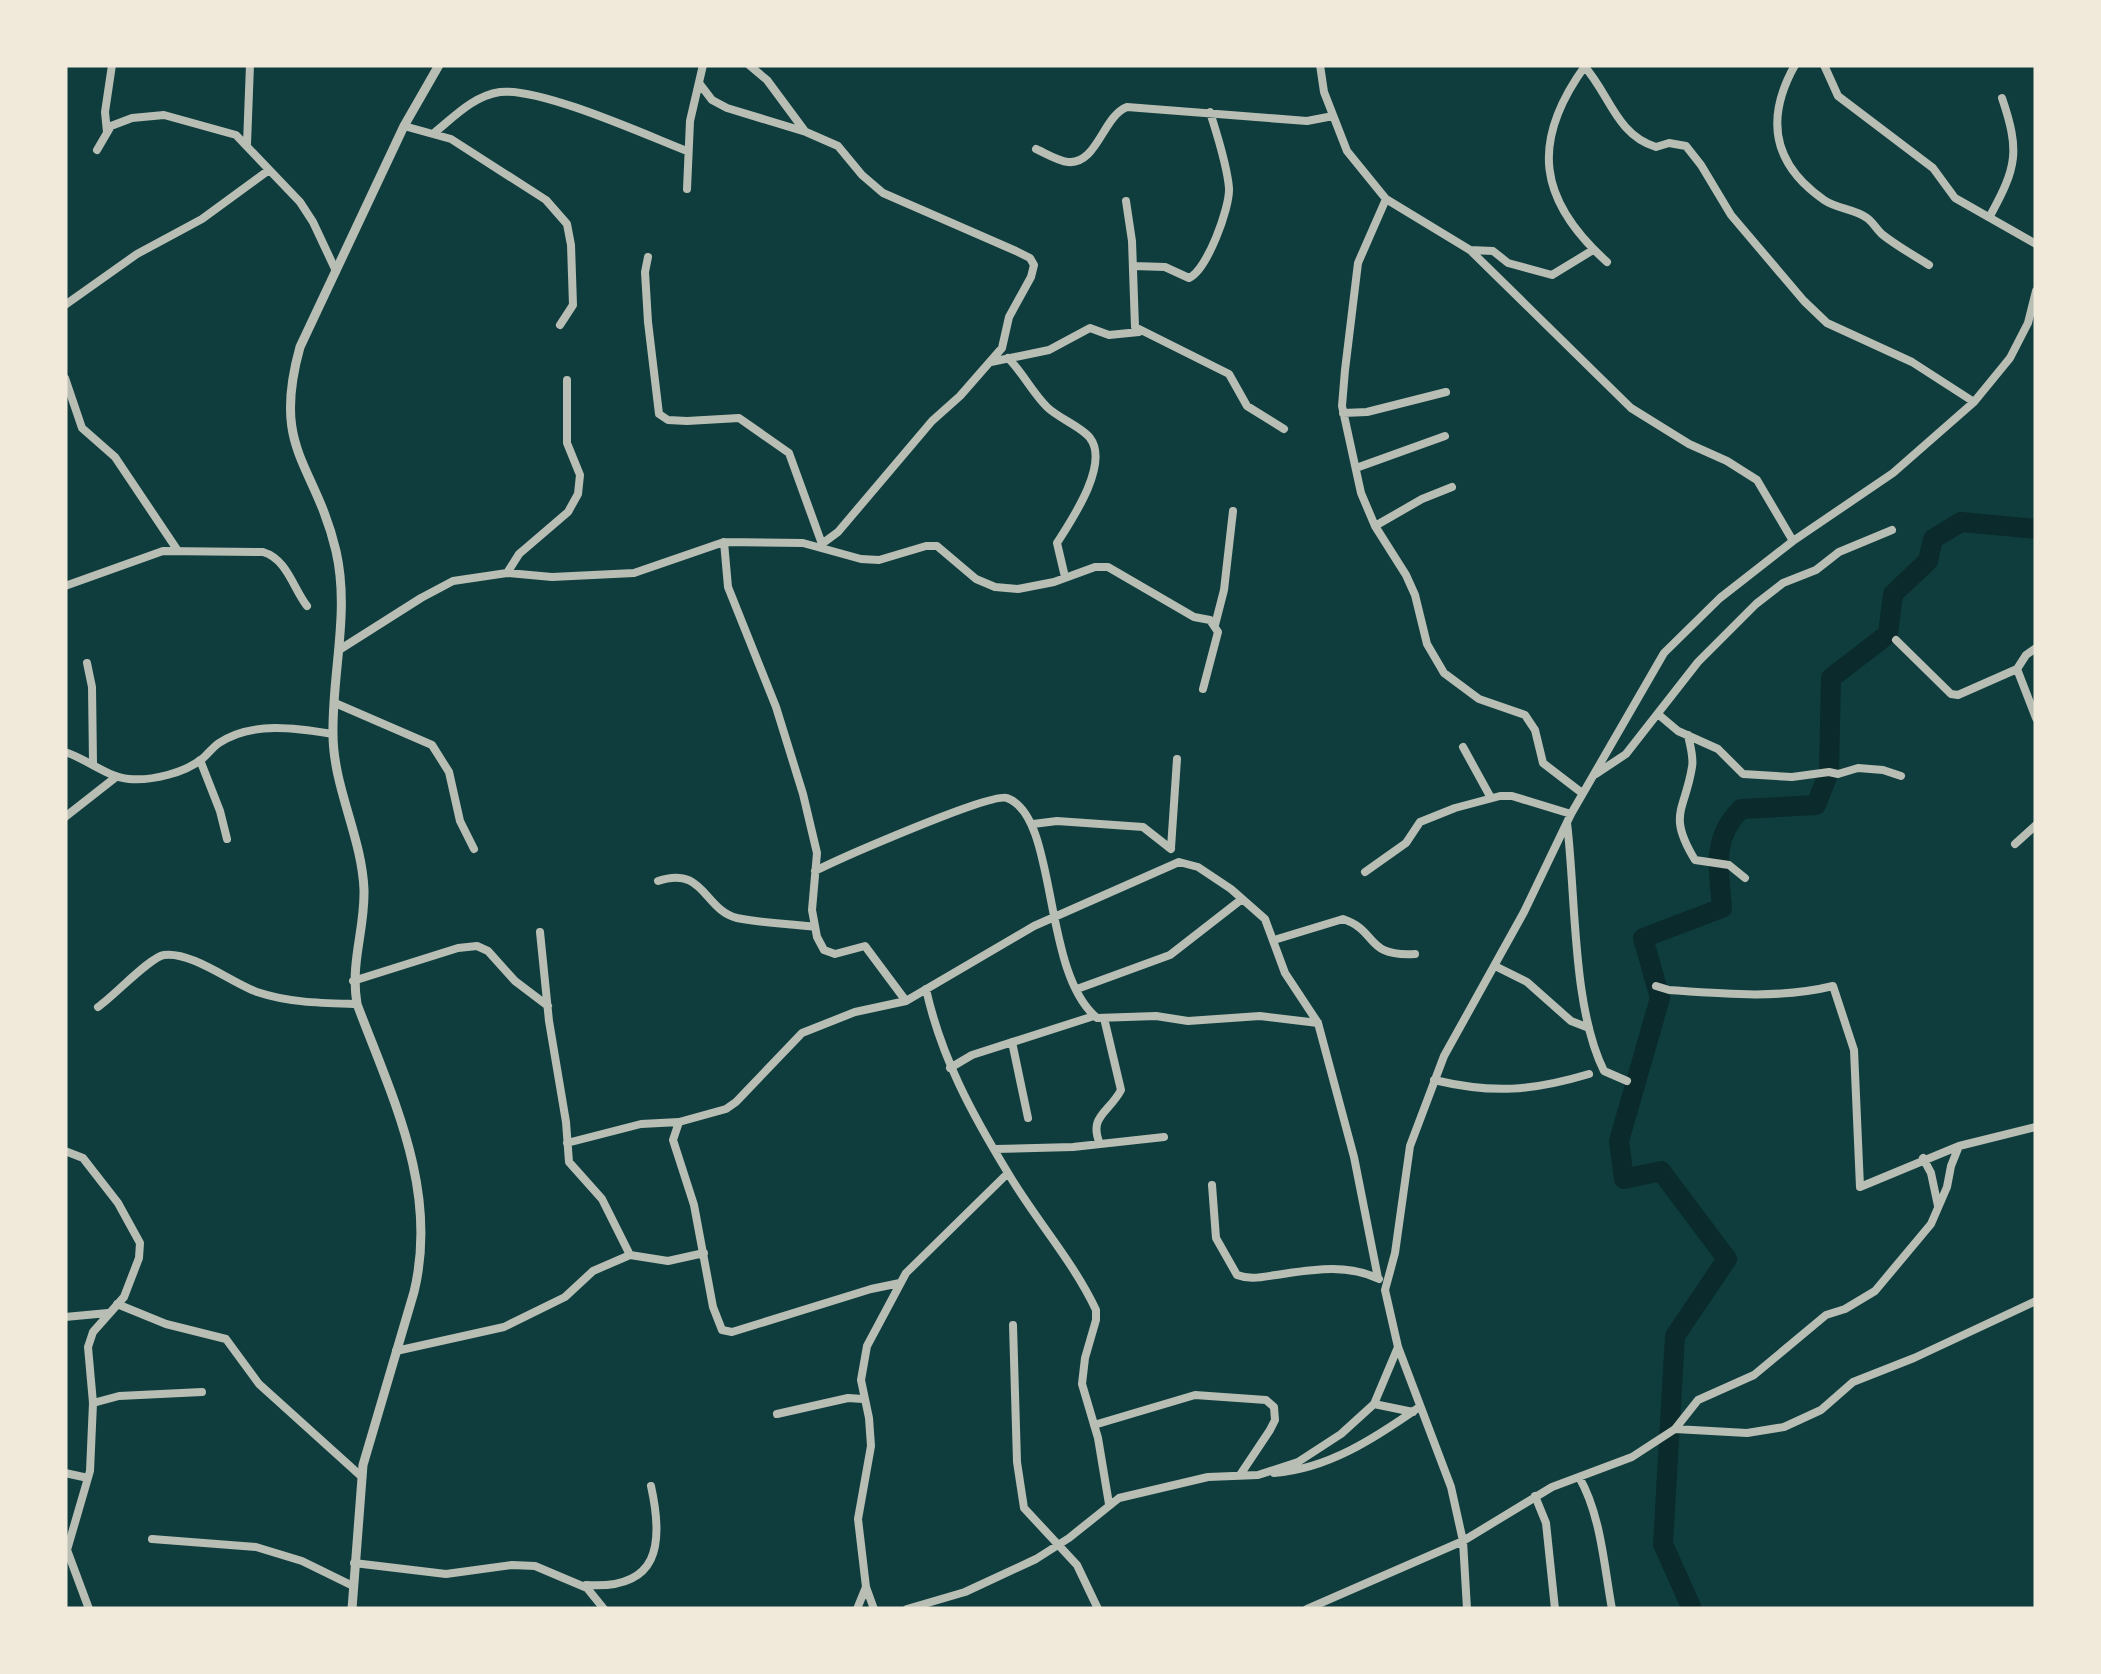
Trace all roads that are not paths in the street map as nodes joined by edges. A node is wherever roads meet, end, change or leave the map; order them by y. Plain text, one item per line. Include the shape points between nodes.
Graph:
1 (112, 65) edge
2 (249, 65) edge
3 (439, 65) edge
4 (702, 65) edge
5 (749, 65) edge
6 (1320, 65) edge
7 (1795, 65) edge
8 (1824, 65) edge
9 (1585, 66) edge
10 (698, 83) junction
11 (2002, 98) dead end
12 (1210, 112) junction
13 (1333, 116) junction
14 (404, 126) junction
15 (107, 132) junction
16 (806, 132) junction
17 (434, 134) junction
18 (248, 144) junction
19 (97, 150) dead end
20 (1036, 150) dead end
21 (686, 151) junction
22 (269, 170) junction
23 (687, 189) dead end
24 (1386, 199) junction
25 (1126, 202) dead end
26 (1990, 216) junction
27 (2036, 244) edge
28 (1470, 250) junction
29 (1593, 250) junction
30 (648, 256) dead end
31 (1607, 262) dead end
32 (1929, 265) dead end
33 (1134, 266) junction
34 (336, 271) junction
35 (2036, 291) edge
36 (65, 305) edge
37 (560, 325) dead end
38 (1139, 332) junction
39 (1008, 358) junction
40 (991, 362) junction
41 (65, 378) edge
42 (567, 380) dead end
43 (1446, 392) dead end
44 (1974, 402) junction
45 (1343, 413) junction
46 (1284, 430) dead end
47 (1446, 436) dead end
48 (1356, 468) junction
49 (1452, 487) dead end
50 (1233, 511) dead end
51 (1374, 526) junction
52 (1892, 530) dead end
53 (1793, 541) junction
54 (724, 542) junction
55 (820, 545) junction
56 (178, 551) junction
57 (507, 573) junction
58 (1065, 577) junction
59 (65, 586) edge
60 (307, 606) dead end
61 (1215, 625) junction
62 (1896, 640) dead end
63 (2036, 648) edge
64 (339, 650) junction
65 (87, 664) dead end
66 (2017, 670) junction
67 (1203, 689) dead end
68 (335, 703) junction
69 (1659, 715) junction
70 (2036, 718) edge
71 (333, 734) junction
72 (1688, 735) junction
73 (1463, 746) dead end
74 (65, 752) edge
75 (1177, 758) dead end
76 (200, 760) junction
77 (94, 763) junction
78 (1593, 776) junction
79 (1901, 776) dead end
80 (116, 777) junction
81 (1582, 794) junction
82 (1490, 798) junction
83 (65, 816) edge
84 (1569, 818) junction
85 (1033, 824) junction
86 (2036, 825) edge
87 (227, 839) dead end
88 (2015, 844) dead end
89 (1171, 848) junction
90 (474, 849) dead end
91 (1174, 862) junction
92 (815, 871) junction
93 (1365, 872) dead end
94 (1745, 878) dead end
95 (658, 881) dead end
96 (1242, 899) junction
97 (1052, 918) junction
98 (815, 927) junction
99 (540, 932) dead end
100 (1274, 940) junction
101 (1415, 954) dead end
102 (1494, 966) junction
103 (353, 981) junction
104 (1656, 986) dead end
105 (926, 989) junction
106 (1078, 989) junction
107 (906, 1001) junction
108 (357, 1004) junction
109 (548, 1006) junction
110 (98, 1007) dead end
111 (1099, 1017) junction
112 (1318, 1023) junction
113 (1589, 1028) junction
114 (1012, 1042) junction
115 (950, 1068) junction
116 (1589, 1074) dead end
117 (1434, 1080) junction
118 (1627, 1081) dead end
119 (1028, 1118) dead end
120 (679, 1122) junction
121 (2036, 1127) edge
122 (1164, 1137) dead end
123 (567, 1143) junction
124 (1100, 1144) junction
125 (1959, 1146) junction
126 (995, 1149) junction
127 (65, 1151) edge
128 (1923, 1158) junction
129 (1008, 1173) junction
130 (1212, 1185) dead end
131 (1938, 1208) junction
132 (704, 1253) junction
133 (630, 1255) junction
134 (1378, 1278) junction
135 (900, 1283) junction
136 (1386, 1285) junction
137 (2036, 1301) edge
138 (117, 1304) junction
139 (108, 1313) junction
140 (65, 1317) edge
141 (1013, 1324) dead end
142 (1398, 1347) junction
143 (396, 1351) junction
144 (202, 1392) dead end
145 (863, 1399) junction
146 (92, 1403) junction
147 (1374, 1404) junction
148 (1415, 1410) junction
149 (777, 1414) dead end
150 (1094, 1425) junction
151 (1675, 1429) junction
152 (65, 1473) edge
153 (1258, 1474) junction
154 (1240, 1475) junction
155 (362, 1476) junction
156 (1580, 1476) junction
157 (88, 1478) junction
158 (651, 1486) dead end
159 (1535, 1496) junction
160 (1108, 1504) junction
161 (152, 1539) dead end
162 (1463, 1542) junction
163 (1060, 1544) junction
164 (354, 1563) junction
165 (582, 1584) junction
166 (353, 1586) junction
167 (866, 1586) junction
168 (89, 1609) edge
169 (352, 1609) edge
170 (604, 1609) edge
171 (858, 1609) edge
172 (874, 1609) edge
173 (907, 1609) edge
174 (1098, 1609) edge
175 (1306, 1609) edge
176 (1467, 1609) edge
177 (1555, 1609) edge
178 (1612, 1609) edge

1 - 15 street
2 - 18 street
3 - 14 street
4 - 10 street
5 - 16 street
6 - 13 street
7 - 32 street via 1775,118 1794,175 1823,200 1866,216
8 - 26 street via 1838,96 1933,168 1955,198
9 - 29 street via 1559,104 1548,166 1562,212
9 - 44 street via 1618,121 1638,138 1656,147 1686,146 1731,215 1827,323 1912,362
10 - 16 street via 727,108
10 - 21 street
11 - 26 street via 2015,165
12 - 13 street via 1307,121
12 - 20 street via 1127,107 1078,160
12 - 33 street via 1229,188 1200,271 1189,278 1165,267
13 - 24 street via 1347,151
14 - 17 street
14 - 34 street
15 - 18 street via 132,118 164,114
15 - 19 street
16 - 40 street via 838,146 883,193 1030,258 1031,277
17 - 21 street via 472,102 519,92
17 - 37 street via 518,180 567,224 573,304
18 - 22 street
21 - 23 street
22 - 34 street via 314,222
22 - 36 street
24 - 28 street
24 - 45 street via 1358,263
25 - 33 street
26 - 27 street
28 - 29 street via 1493,251 1552,275
28 - 53 street via 1630,408 1757,480
29 - 31 street
30 - 55 street via 660,414 687,421 738,418 776,443 794,463
33 - 38 street via 1133,321
34 - 64 street via 300,348 288,412 293,443 336,550
35 - 44 street via 2010,358
38 - 39 street via 1108,335 1090,328 1049,350
38 - 46 street via 1229,374 1247,406
39 - 40 street
39 - 58 street via 1047,407 1094,444 1096,467 1057,544
40 - 55 street
41 - 56 street via 82,428 115,457
42 - 57 street via 567,443 580,475 578,494
43 - 45 street
44 - 53 street via 1893,473
45 - 48 street
47 - 48 street
48 - 51 street
49 - 51 street
50 - 61 street
51 - 81 street via 1406,575 1427,644 1444,673 1479,699 1525,715 1544,763
52 - 69 street via 1839,552 1756,604 1698,662
53 - 78 street via 1664,653
54 - 55 street
54 - 57 street via 634,573
54 - 92 street via 728,587 803,794
55 - 58 street via 879,560 937,546 994,587 1018,589
56 - 59 street
56 - 60 street via 270,553
57 - 64 street via 440,587
58 - 61 street via 1108,568
61 - 67 street
62 - 66 street via 1958,696
63 - 66 street
64 - 68 street
65 - 77 street
66 - 70 street
68 - 71 street
68 - 90 street via 432,745 449,772
69 - 72 street
69 - 78 street via 1626,754
71 - 76 street via 290,727 246,732
71 - 103 street via 364,893
72 - 79 street via 1759,778 1858,768
72 - 94 street via 1693,765 1680,810 1686,846 1695,860 1729,864
73 - 82 street
74 - 77 street
75 - 89 street
76 - 80 street via 161,776
76 - 87 street
77 - 80 street
78 - 81 street
80 - 83 street
81 - 84 street
82 - 84 street via 1512,796
82 - 93 street via 1420,822 1406,842
84 - 102 street
84 - 113 street
85 - 89 street via 1143,827
85 - 92 street via 1003,797
85 - 97 street
86 - 88 street
89 - 91 street
91 - 96 street via 1198,867
91 - 97 street
92 - 98 street
95 - 98 street via 690,881 735,918
96 - 100 street via 1265,920
96 - 106 street via 1170,955
97 - 105 street
97 - 106 street
98 - 107 street via 824,950 835,954 865,946
99 - 109 street
100 - 101 street via 1343,919 1354,922 1377,949
100 - 112 street via 1285,973
102 - 113 street
102 - 117 street
103 - 108 street
103 - 109 street via 477,946
104 - 128 street via 1760,995 1833,986 1854,1050 1860,1188
105 - 107 street
105 - 115 street
106 - 111 street
107 - 120 street via 802,1033 736,1102
108 - 110 street via 285,999 165,954
108 - 143 street via 418,1178 420,1266
109 - 123 street
111 - 112 street via 1260,1016
111 - 114 street
111 - 124 street via 1121,1090 1096,1122
112 - 134 street
113 - 118 street via 1604,1071
114 - 115 street
114 - 119 street
115 - 126 street
116 - 117 street via 1514,1091
117 - 136 street via 1410,1146
120 - 123 street via 641,1124
120 - 132 street via 673,1140
121 - 125 street
122 - 124 street
123 - 133 street via 569,1162 602,1199
124 - 126 street
125 - 128 street
125 - 131 street
126 - 129 street
127 - 138 street via 83,1158 140,1243
128 - 131 street
129 - 135 street
129 - 150 street via 1096,1310 1082,1384
130 - 134 street via 1216,1238 1237,1274 1332,1268
131 - 151 street via 1875,1291 1826,1315 1754,1375 1698,1400
132 - 133 street via 668,1261
132 - 135 street via 716,1320 728,1332
133 - 143 street via 593,1271 565,1298 504,1327
134 - 136 street
135 - 145 street via 867,1346
136 - 142 street
137 - 151 street via 1853,1382 1821,1410 1784,1428
138 - 139 street
138 - 155 street via 226,1339 260,1384
139 - 140 street
139 - 146 street via 88,1347
141 - 163 street via 1023,1504
142 - 147 street
142 - 148 street
143 - 155 street
144 - 146 street
145 - 149 street
145 - 167 street via 870,1446 858,1519
146 - 157 street
147 - 148 street
147 - 153 street via 1323,1447
148 - 153 street via 1304,1470
148 - 162 street via 1448,1476
150 - 154 street via 1195,1394 1266,1400 1275,1420
150 - 160 street
151 - 156 street via 1632,1458
152 - 157 street
153 - 154 street
154 - 160 street
155 - 164 street
156 - 159 street
156 - 178 street
157 - 168 street via 68,1550
158 - 165 street via 658,1536 646,1569 630,1581
159 - 162 street
159 - 177 street via 1546,1523
160 - 163 street
161 - 166 street via 256,1547
162 - 175 street
162 - 176 street
163 - 173 street via 965,1592
163 - 174 street
164 - 165 street via 446,1574 525,1564
164 - 166 street
165 - 170 street
166 - 169 street
167 - 171 street
167 - 172 street

